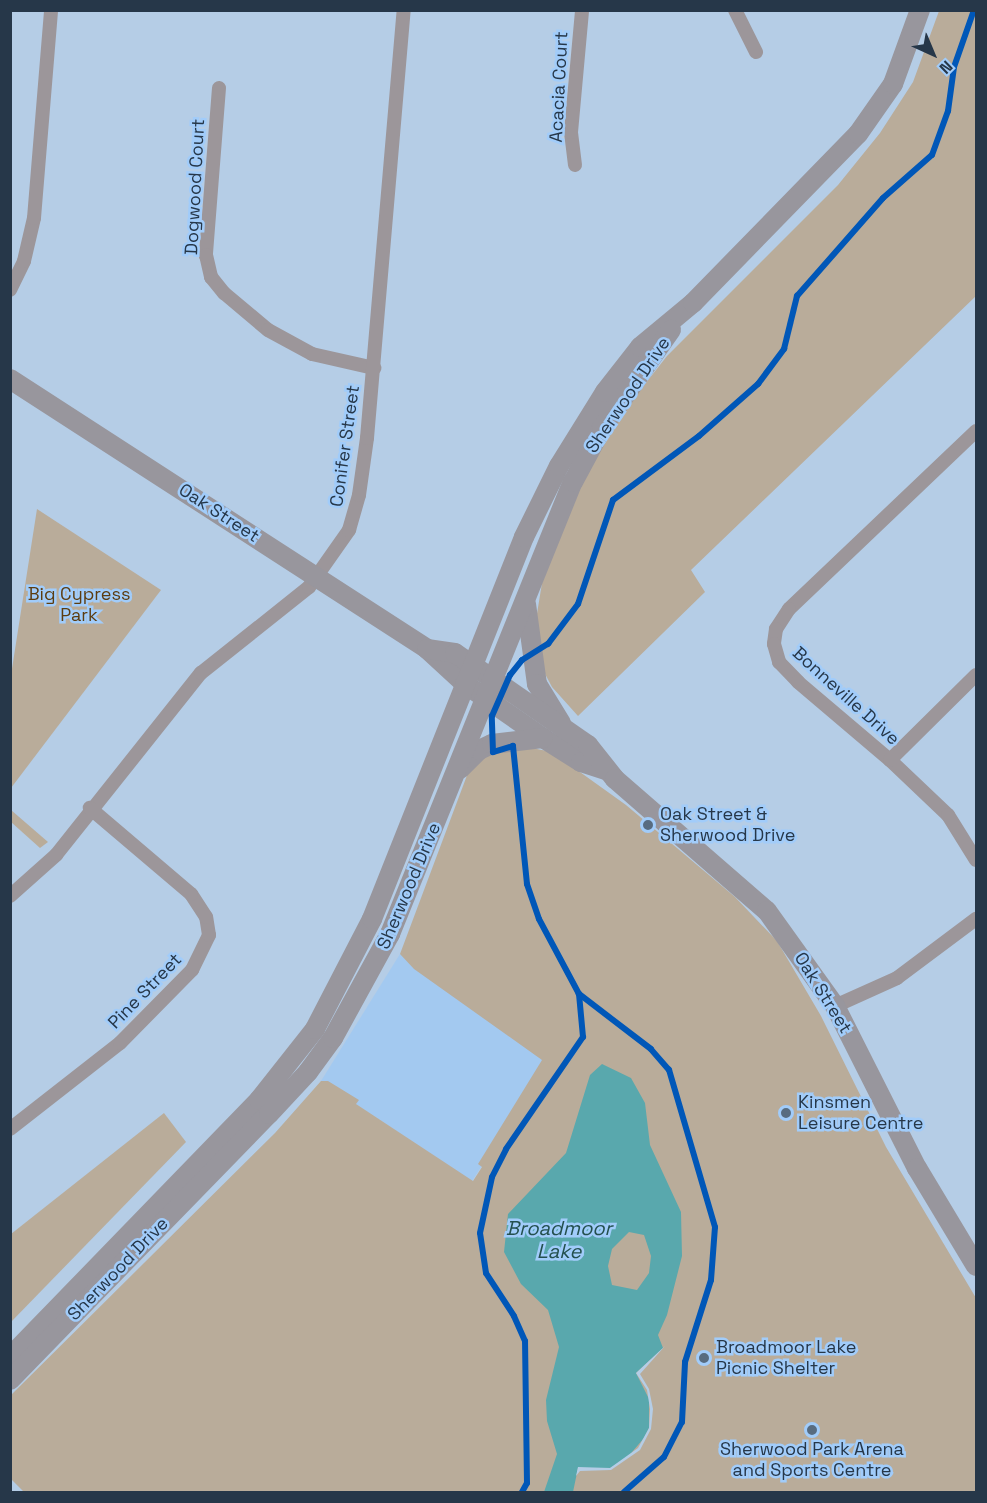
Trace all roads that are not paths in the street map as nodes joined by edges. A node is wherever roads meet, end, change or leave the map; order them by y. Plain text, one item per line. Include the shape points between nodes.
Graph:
1 (51, 10) edge
2 (404, 10) edge
3 (582, 10) edge
4 (735, 10) edge
5 (920, 10) edge
6 (756, 52) dead end
7 (219, 88) dead end
8 (575, 165) dead end
9 (10, 290) edge
10 (684, 312) junction
11 (374, 368) junction
12 (10, 379) edge
13 (976, 431) edge
14 (317, 577) junction
15 (526, 597) junction
16 (469, 675) junction
17 (976, 675) edge
18 (489, 689) junction
19 (564, 728) junction
20 (543, 738) junction
21 (890, 760) junction
22 (605, 770) junction
23 (453, 778) junction
24 (90, 808) junction
25 (976, 860) edge
26 (10, 896) edge
27 (976, 919) edge
28 (835, 1006) junction
29 (10, 1129) edge
30 (976, 1266) edge
31 (10, 1357) edge
32 (10, 1380) edge

1 - 9 street via 34,218 24,261
2 - 11 street, Conifer Street
3 - 8 street, Acacia Court via 571,132
4 - 6 street
5 - 10 main road, Sherwood Drive via 892,84 858,134
7 - 11 street, Dogwood Court via 206,255 211,277 268,330 312,354
10 - 15 main road, Sherwood Drive via 602,428 573,482
10 - 16 main road, Sherwood Drive via 640,347 605,392 559,466 524,537
11 - 14 street, Conifer Street via 359,495 349,530
12 - 14 main road, Oak Street
13 - 21 street, Bonneville Drive via 789,609 776,629 774,644 779,662
14 - 16 main road, Oak Street
14 - 24 street, Conifer Street via 201,673 164,724
15 - 18 main road, Sherwood Drive
15 - 19 main road via 526,622 537,684
16 - 18 main road, Oak Street
16 - 31 main road, Sherwood Drive via 372,919 315,1029 259,1100
17 - 21 street
18 - 19 main road, Oak Street
18 - 20 main road, Oak Street
18 - 23 main road, Sherwood Drive
19 - 22 main road, Oak Street via 588,746
20 - 22 main road, Oak Street via 581,762
20 - 23 main road via 492,744 479,750
21 - 25 street, Bonneville Drive via 948,815
22 - 28 main road, Oak Street via 767,911
23 - 32 main road, Sherwood Drive via 371,974 308,1072
24 - 26 street, Conifer Street via 56,855
24 - 29 street, Pine Street via 191,894 202,907 209,935 192,970 120,1043
27 - 28 street via 897,978
28 - 30 main road, Oak Street via 917,1168

